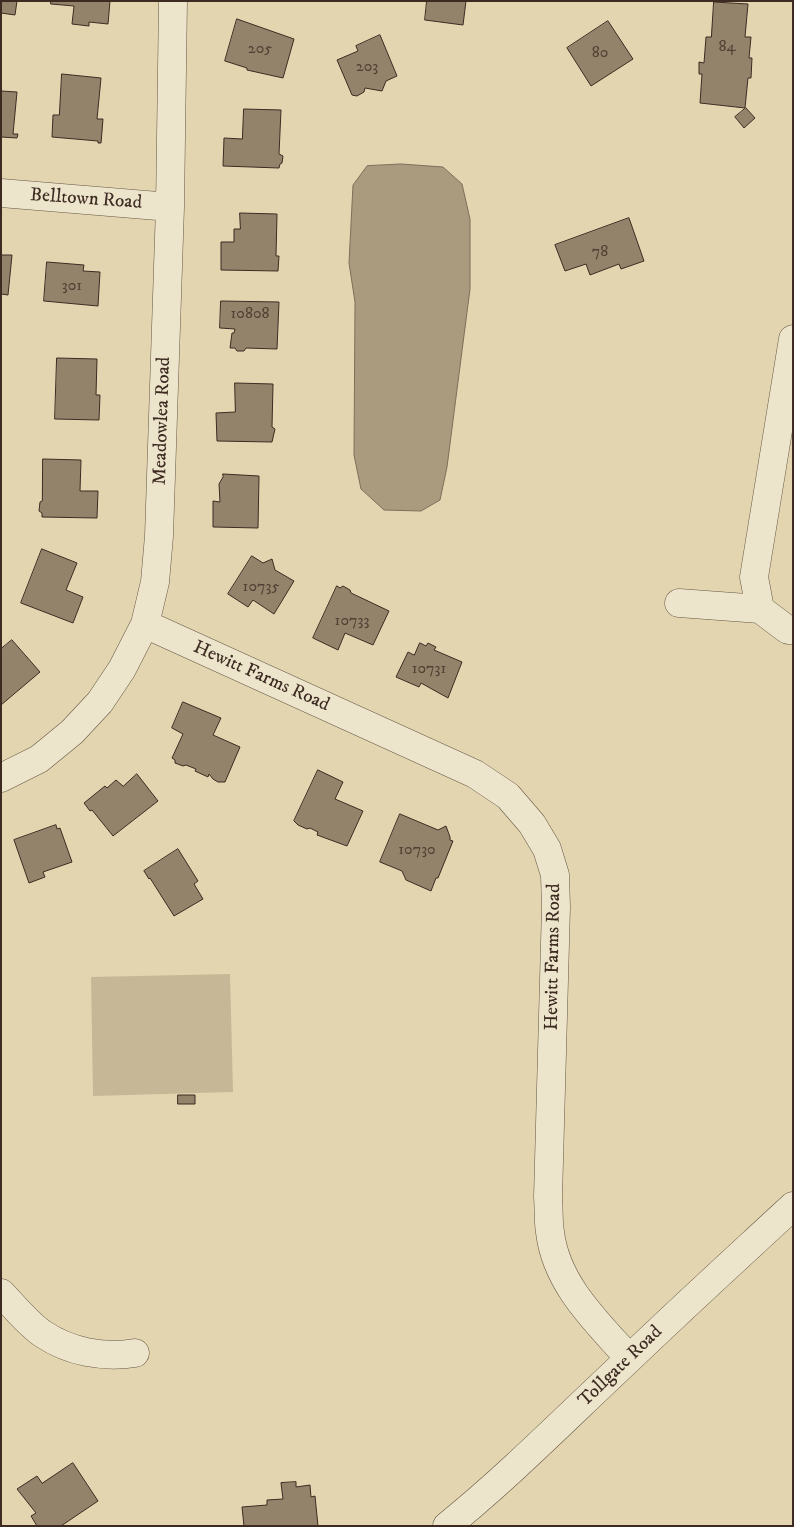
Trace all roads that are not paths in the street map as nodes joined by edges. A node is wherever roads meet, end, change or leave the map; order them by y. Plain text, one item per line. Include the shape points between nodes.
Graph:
1 (173, 1) edge
2 (1, 194) edge
3 (170, 206) junction
4 (793, 339) edge
5 (679, 603) dead end
6 (760, 609) junction
7 (146, 624) junction
8 (793, 630) edge
9 (1, 778) edge
10 (793, 1206) edge
11 (1, 1293) edge
12 (135, 1353) dead end
13 (629, 1358) junction
14 (447, 1526) edge

1 - 3 street, Meadowlea Road
2 - 3 street, Belltown Road
3 - 7 street, Meadowlea Road via 159,536 156,582
4 - 6 street via 754,577
5 - 6 street
6 - 8 street via 788,630
7 - 9 street, Meadowlea Road via 122,670 100,702 72,732 39,759
7 - 13 street, Hewitt Farms Road via 475,774 508,796 532,824 547,848 555,874 550,1232 566,1282 583,1307
10 - 13 street, Tollgate Road
11 - 12 street via 42,1333 66,1347 96,1354 119,1356
13 - 14 street, Tollgate Road via 541,1443

